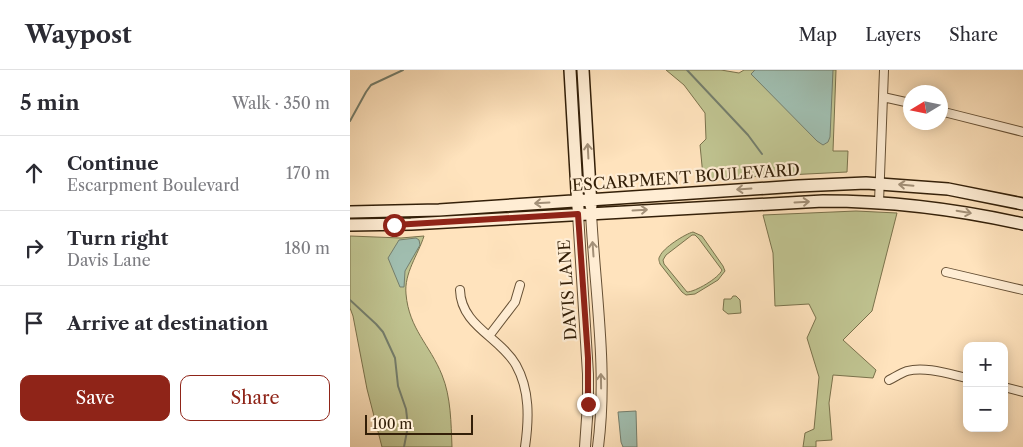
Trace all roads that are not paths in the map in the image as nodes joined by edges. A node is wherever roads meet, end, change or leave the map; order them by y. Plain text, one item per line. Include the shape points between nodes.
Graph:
1 (570, 70) edge
2 (583, 70) edge
3 (884, 70) edge
4 (883, 97) junction
5 (903, 101) edge
6 (948, 113) edge
7 (1023, 132) edge
8 (880, 183) junction
9 (590, 200) junction
10 (578, 201) junction
11 (879, 202) junction
12 (1023, 204) edge
13 (410, 211) junction
14 (350, 212) edge
15 (591, 213) junction
16 (578, 214) junction
17 (411, 224) junction
18 (1023, 224) edge
19 (350, 225) edge
20 (946, 272) dead end
21 (520, 284) dead end
22 (460, 290) dead end
23 (1023, 290) edge
24 (488, 336) junction
25 (963, 377) edge
26 (889, 380) dead end
27 (1008, 388) edge
28 (1023, 392) edge
29 (525, 447) edge
30 (585, 447) edge
31 (598, 447) edge

1 - 10 main road, DAVIS LANE
9 -> 2 main road, DAVIS LANE
3 - 4 street
4 - 5 street
4 - 8 street
6 - 7 street
8 -> 9 main road, ESCARPMENT BOULEVARD
8 - 11 street
12 -> 8 main road, ESCARPMENT BOULEVARD via 948,189
9 - 10 main road, ESCARPMENT BOULEVARD
9 - 15 main road, DAVIS LANE
10 -> 13 main road, ESCARPMENT BOULEVARD
10 - 16 main road, DAVIS LANE
15 -> 11 main road, ESCARPMENT BOULEVARD via 823,201
11 -> 18 main road, ESCARPMENT BOULEVARD via 949,209
13 - 14 main road, ESCARPMENT BOULEVARD
13 - 17 main road
15 - 16 main road, ESCARPMENT BOULEVARD
31 -> 15 street, DAVIS LANE via 602,383
16 - 17 main road, ESCARPMENT BOULEVARD
16 - 30 street, DAVIS LANE via 588,382
17 - 19 main road, ESCARPMENT BOULEVARD
20 - 23 street
21 - 24 street via 515,302
22 - 24 street via 465,311
24 - 29 street via 509,356 524,385 528,409
25 - 26 street via 916,370
27 - 28 street

